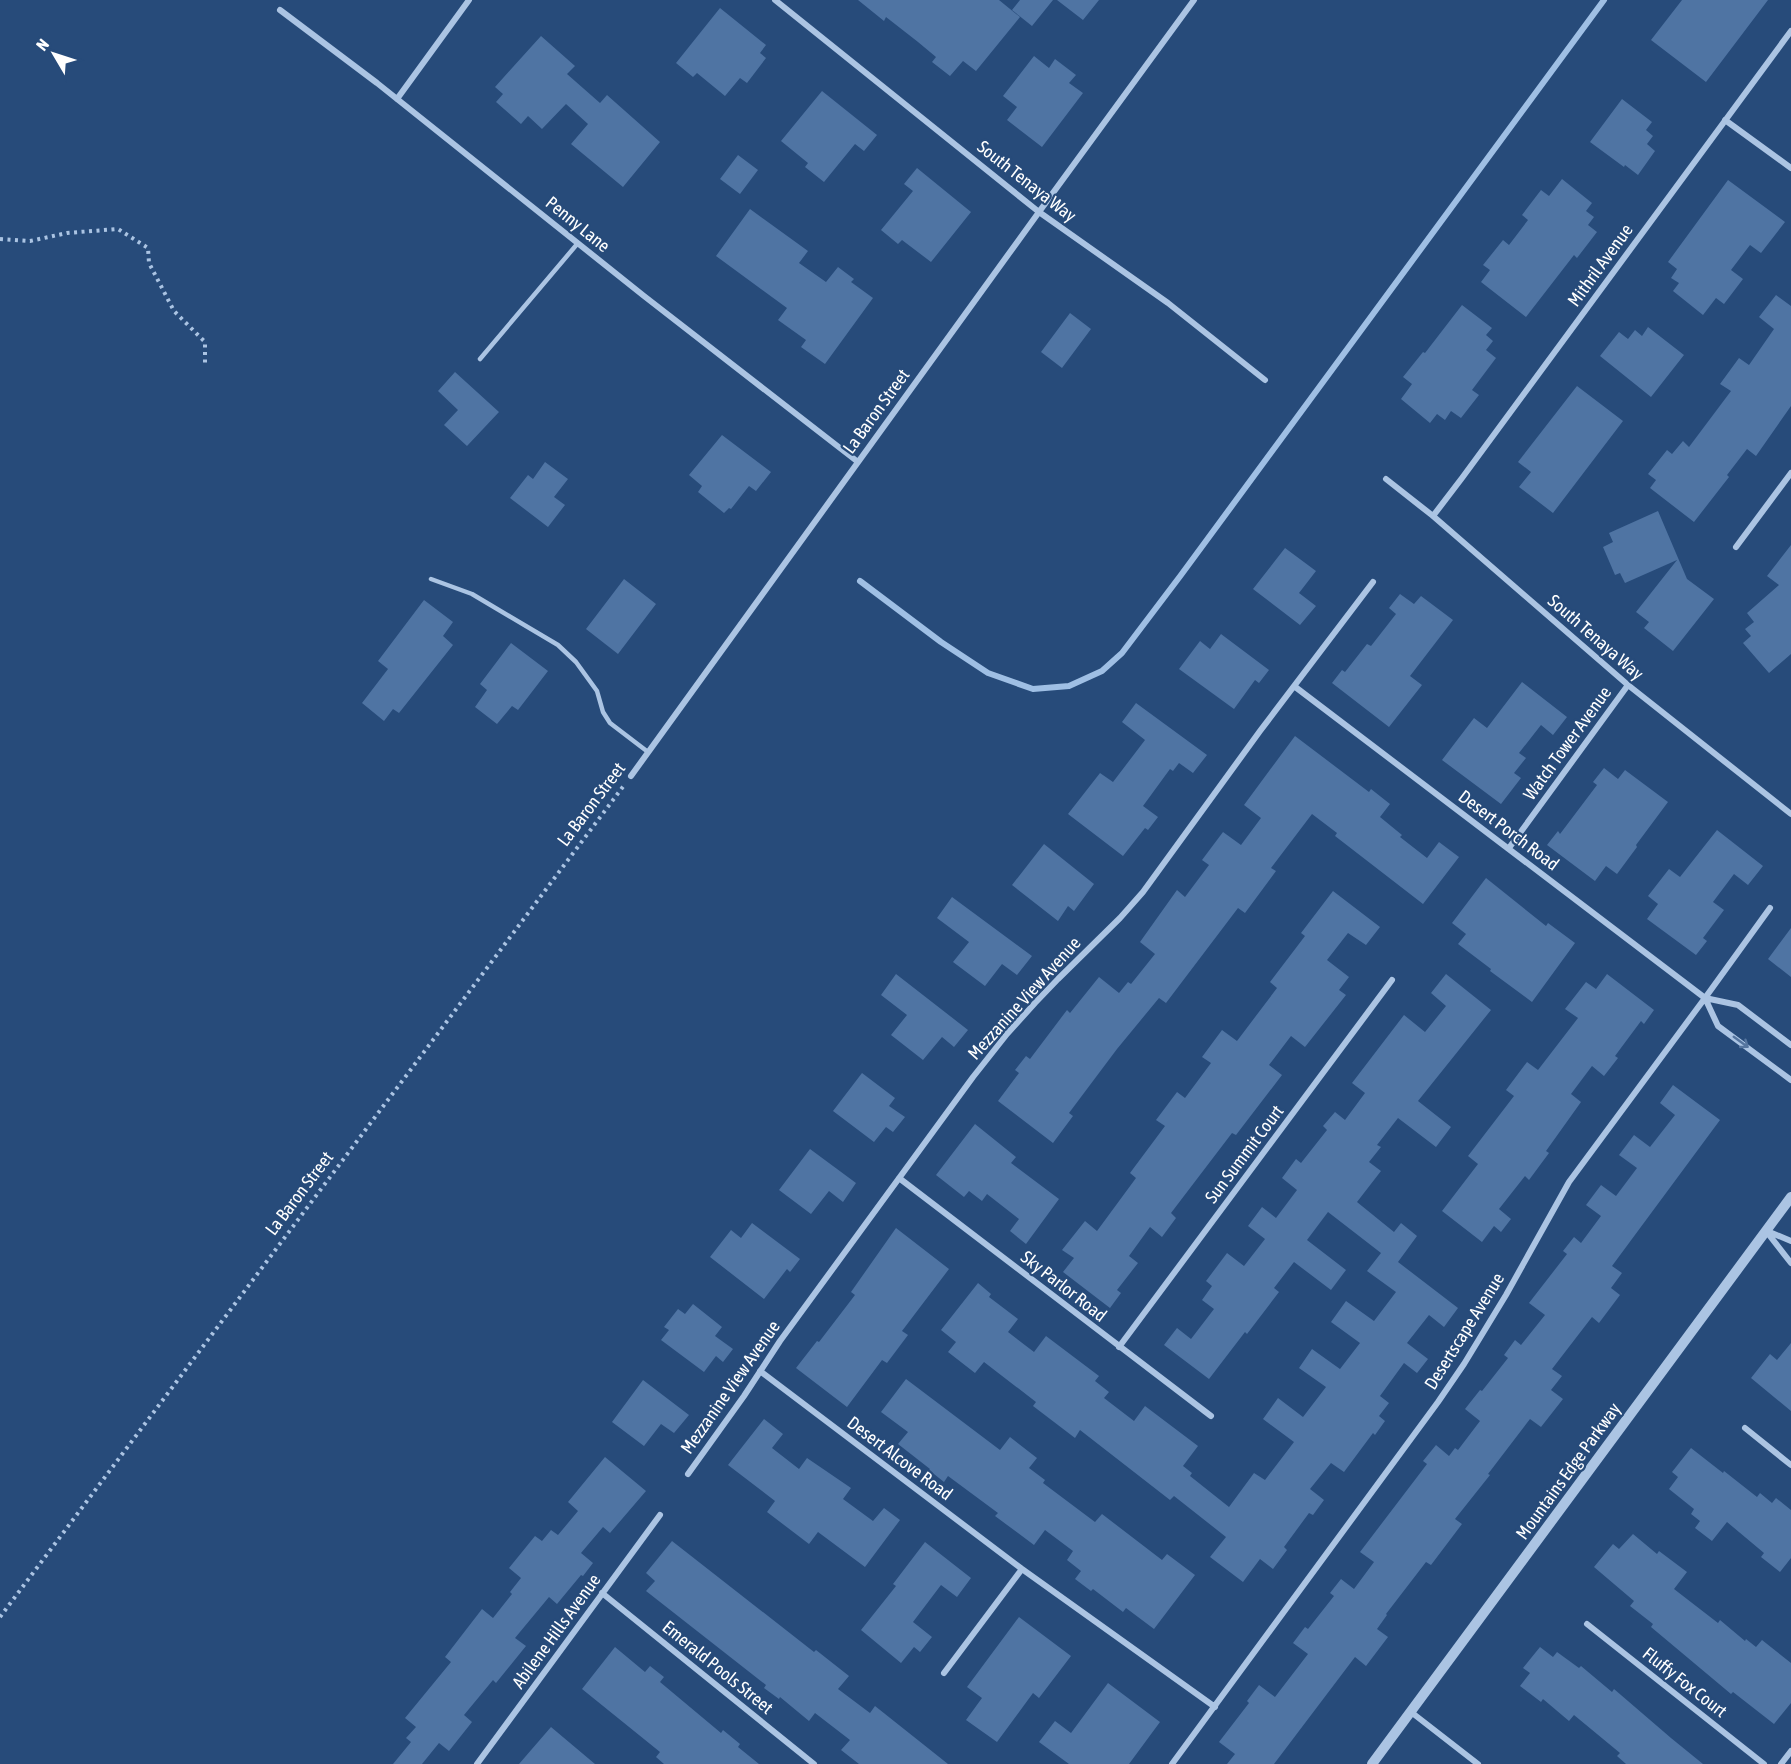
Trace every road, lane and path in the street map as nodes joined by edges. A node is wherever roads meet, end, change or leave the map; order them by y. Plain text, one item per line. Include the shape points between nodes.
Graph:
1 (469, 0) edge
2 (775, 0) edge
3 (1194, 0) edge
4 (280, 10) dead end
5 (1791, 31) edge
6 (397, 99) junction
7 (1725, 120) junction
8 (1791, 168) edge
9 (1039, 212) junction
10 (0, 239) edge
11 (578, 243) junction
12 (480, 359) dead end
13 (206, 365) dead end
14 (1265, 380) dead end
15 (858, 462) junction
16 (1791, 473) edge
17 (1386, 479) dead end
18 (1432, 516) junction
19 (1736, 547) dead end
20 (431, 579) dead end
21 (1374, 582) dead end
22 (1628, 685) junction
23 (1294, 687) junction
24 (648, 752) junction
25 (631, 776) joint
26 (1791, 814) edge
27 (1509, 848) junction
28 (1770, 908) dead end
29 (1392, 980) dead end
30 (1705, 998) junction
31 (1791, 1045) edge
32 (1791, 1080) edge
33 (899, 1178) junction
34 (1791, 1197) edge
35 (1767, 1231) junction
36 (1791, 1241) edge
37 (1791, 1263) edge
38 (1119, 1347) junction
39 (760, 1371) junction
40 (1211, 1416) dead end
41 (1745, 1428) dead end
42 (1791, 1465) edge
43 (688, 1474) dead end
44 (660, 1515) dead end
45 (1022, 1569) junction
46 (602, 1593) junction
47 (0, 1617) edge
48 (1587, 1624) dead end
49 (945, 1673) dead end
50 (1215, 1707) junction
51 (1411, 1712) junction
52 (1791, 1751) edge
53 (477, 1764) edge
54 (814, 1764) edge
55 (1172, 1764) edge
56 (1372, 1764) edge
57 (1478, 1764) edge
58 (1764, 1764) edge
59 (1781, 1764) edge

1 - 6 street
2 - 9 street, South Tenaya Way
3 - 9 street, La Baron Street
4 - 6 street, Penny Lane
5 - 7 street, Mithril Avenue
6 - 11 street, Penny Lane
7 - 8 street
7 - 18 street, Mithril Avenue
9 - 14 street, South Tenaya Way via 1168,303
9 - 15 street, La Baron Street
10 - 13 path via 30,242 67,233 118,229 148,248 149,263 174,311 205,342
11 - 12 lane
11 - 15 street, Penny Lane
15 - 24 street, La Baron Street
16 - 19 street
17 - 18 street, South Tenaya Way
18 - 22 street, South Tenaya Way
20 - 24 lane via 472,594 558,645 597,691 610,723
21 - 23 street, Mezzanine View Avenue
22 - 26 street, South Tenaya Way
22 - 27 street, Watch Tower Avenue
23 - 27 street, Desert Porch Road
23 - 33 street, Mezzanine View Avenue via 1143,892 1007,1034
24 - 25 street, La Baron Street
25 - 47 path, La Baron Street
27 - 30 street, Desert Porch Road
28 - 30 street, Desertscape Avenue
29 - 38 street, Sun Summit Court
30 - 31 street, Desert Porch Road via 1738,1005
30 -> 32 street, Desert Porch Road via 1718,1026
30 - 50 street, Desertscape Avenue via 1569,1182 1506,1294 1438,1402
33 - 38 street, Sky Parlor Road
33 - 39 street, Mezzanine View Avenue
34 - 35 street, Mountains Edge Parkway
35 - 36 street
35 - 37 street
35 - 51 street, Mountains Edge Parkway
38 - 40 street, Sky Parlor Road
39 - 43 street, Mezzanine View Avenue
39 - 45 street, Desert Alcove Road
41 - 42 street
44 - 46 street, Abilene Hills Avenue
45 - 49 street
45 - 50 street, Desert Alcove Road
46 - 53 street, Abilene Hills Avenue
46 - 54 street, Emerald Pools Street
48 - 58 street, Fluffy Fox Court
50 - 55 street, Desertscape Avenue
51 - 56 street, Mountains Edge Parkway
51 - 57 street
52 - 59 street

